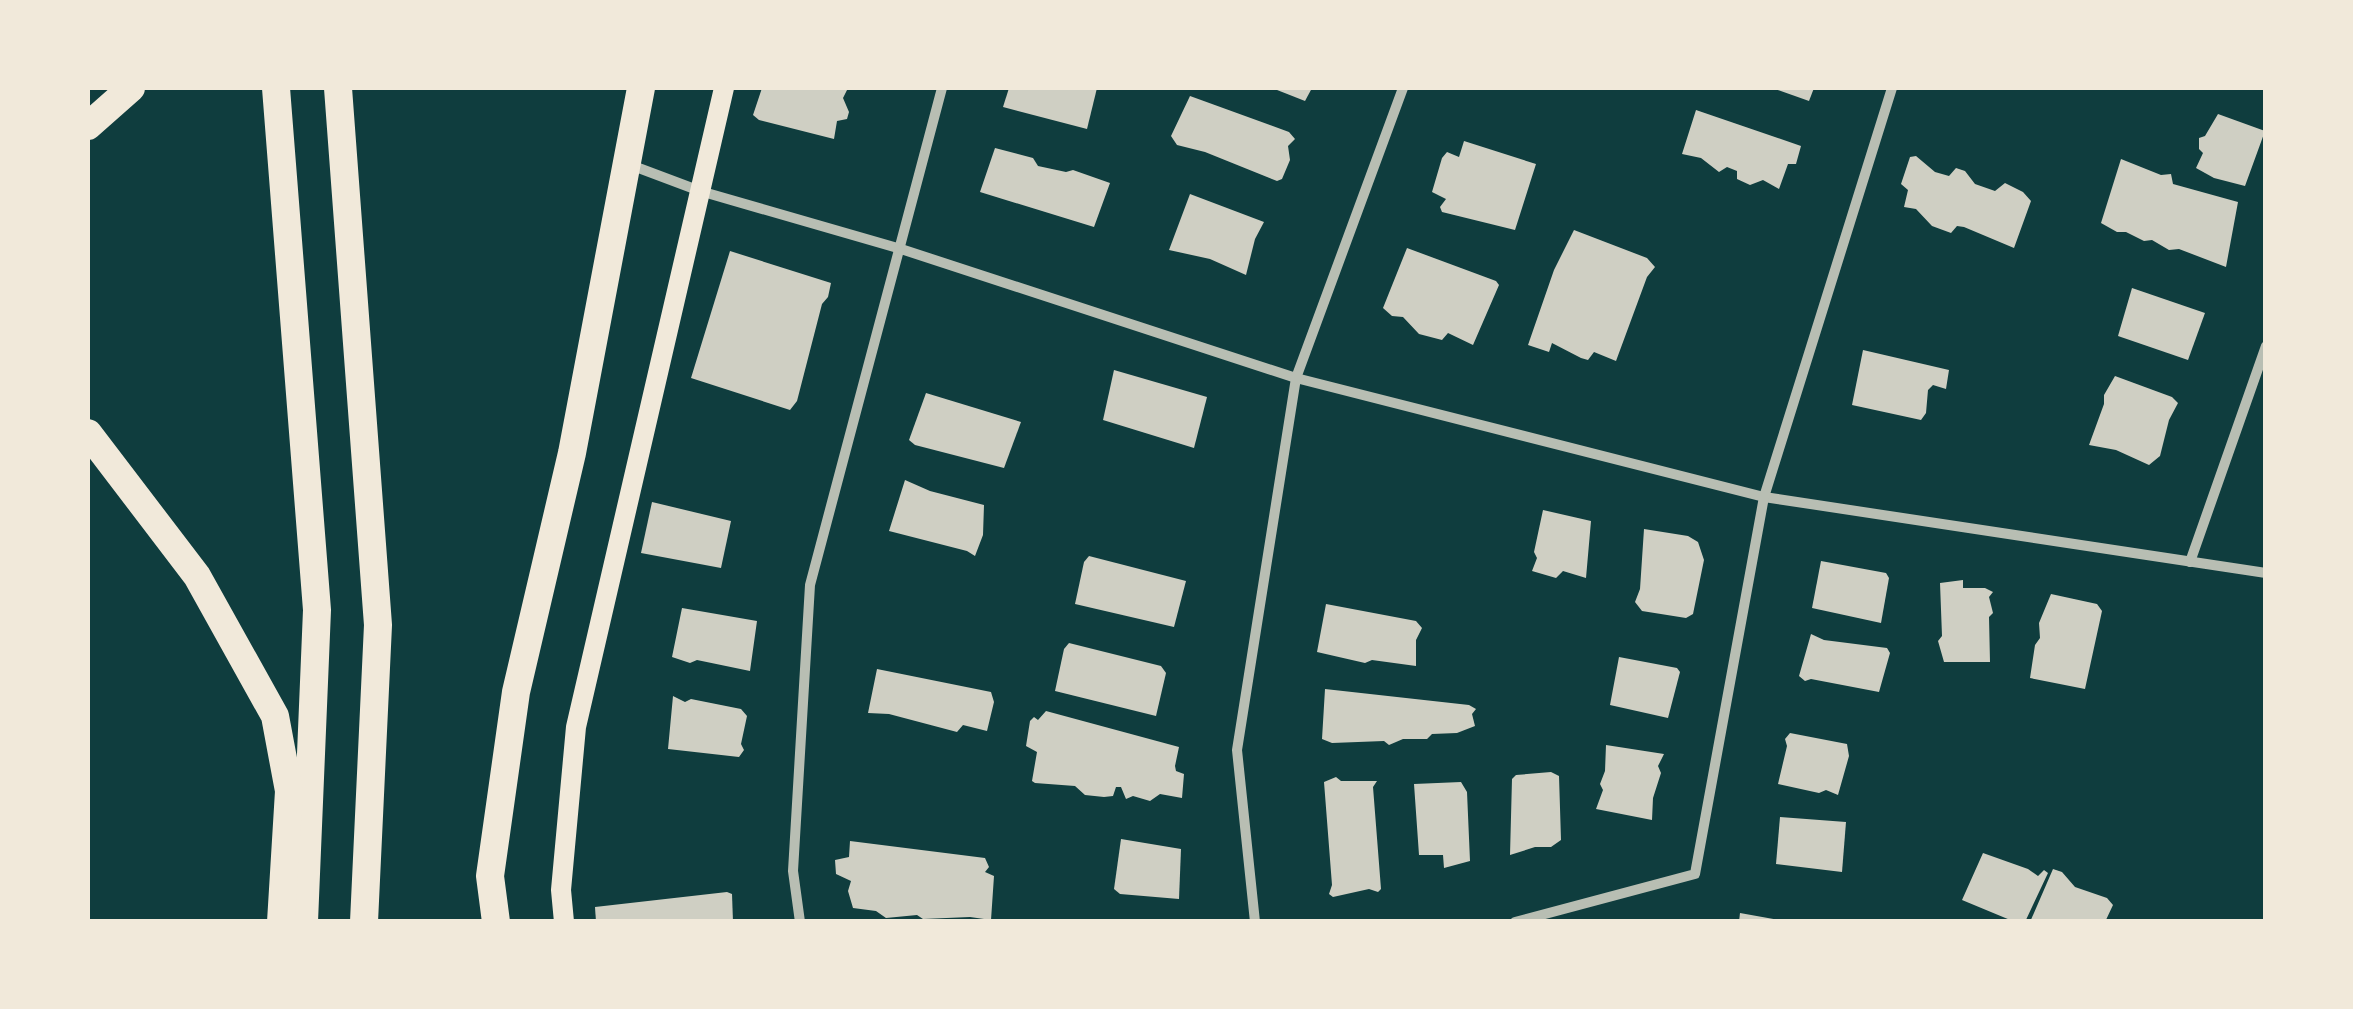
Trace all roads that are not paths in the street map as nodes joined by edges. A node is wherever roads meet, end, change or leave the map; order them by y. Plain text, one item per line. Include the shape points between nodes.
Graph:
1 (131, 88) edge
2 (276, 88) edge
3 (338, 88) edge
4 (641, 88) edge
5 (724, 88) edge
6 (942, 88) edge
7 (1402, 88) edge
8 (1892, 88) edge
9 (88, 126) edge
10 (627, 164) junction
11 (700, 190) junction
12 (901, 249) junction
13 (2266, 346) edge
14 (1296, 378) junction
15 (88, 433) edge
16 (1764, 497) junction
17 (2190, 562) junction
18 (2266, 574) edge
19 (281, 922) edge
20 (304, 922) edge
21 (364, 922) edge
22 (496, 922) edge
23 (564, 922) edge
24 (800, 922) edge
25 (1255, 922) edge
26 (1515, 922) edge

1 - 9 highway
2 - 20 highway via 317,610
3 - 21 highway via 378,626
4 - 10 highway
5 - 11 main road
6 - 12 street
7 - 14 street
8 - 16 street
10 - 11 street
10 - 22 highway via 572,452 516,692 490,876
11 - 12 street
11 - 23 main road via 576,727
12 - 14 street
12 - 24 street via 810,585 793,871
13 - 17 street
14 - 16 street
14 - 25 street via 1237,750
15 - 19 highway via 196,576 276,716 289,791
16 - 17 street
16 - 26 street via 1694,874
17 - 18 street

